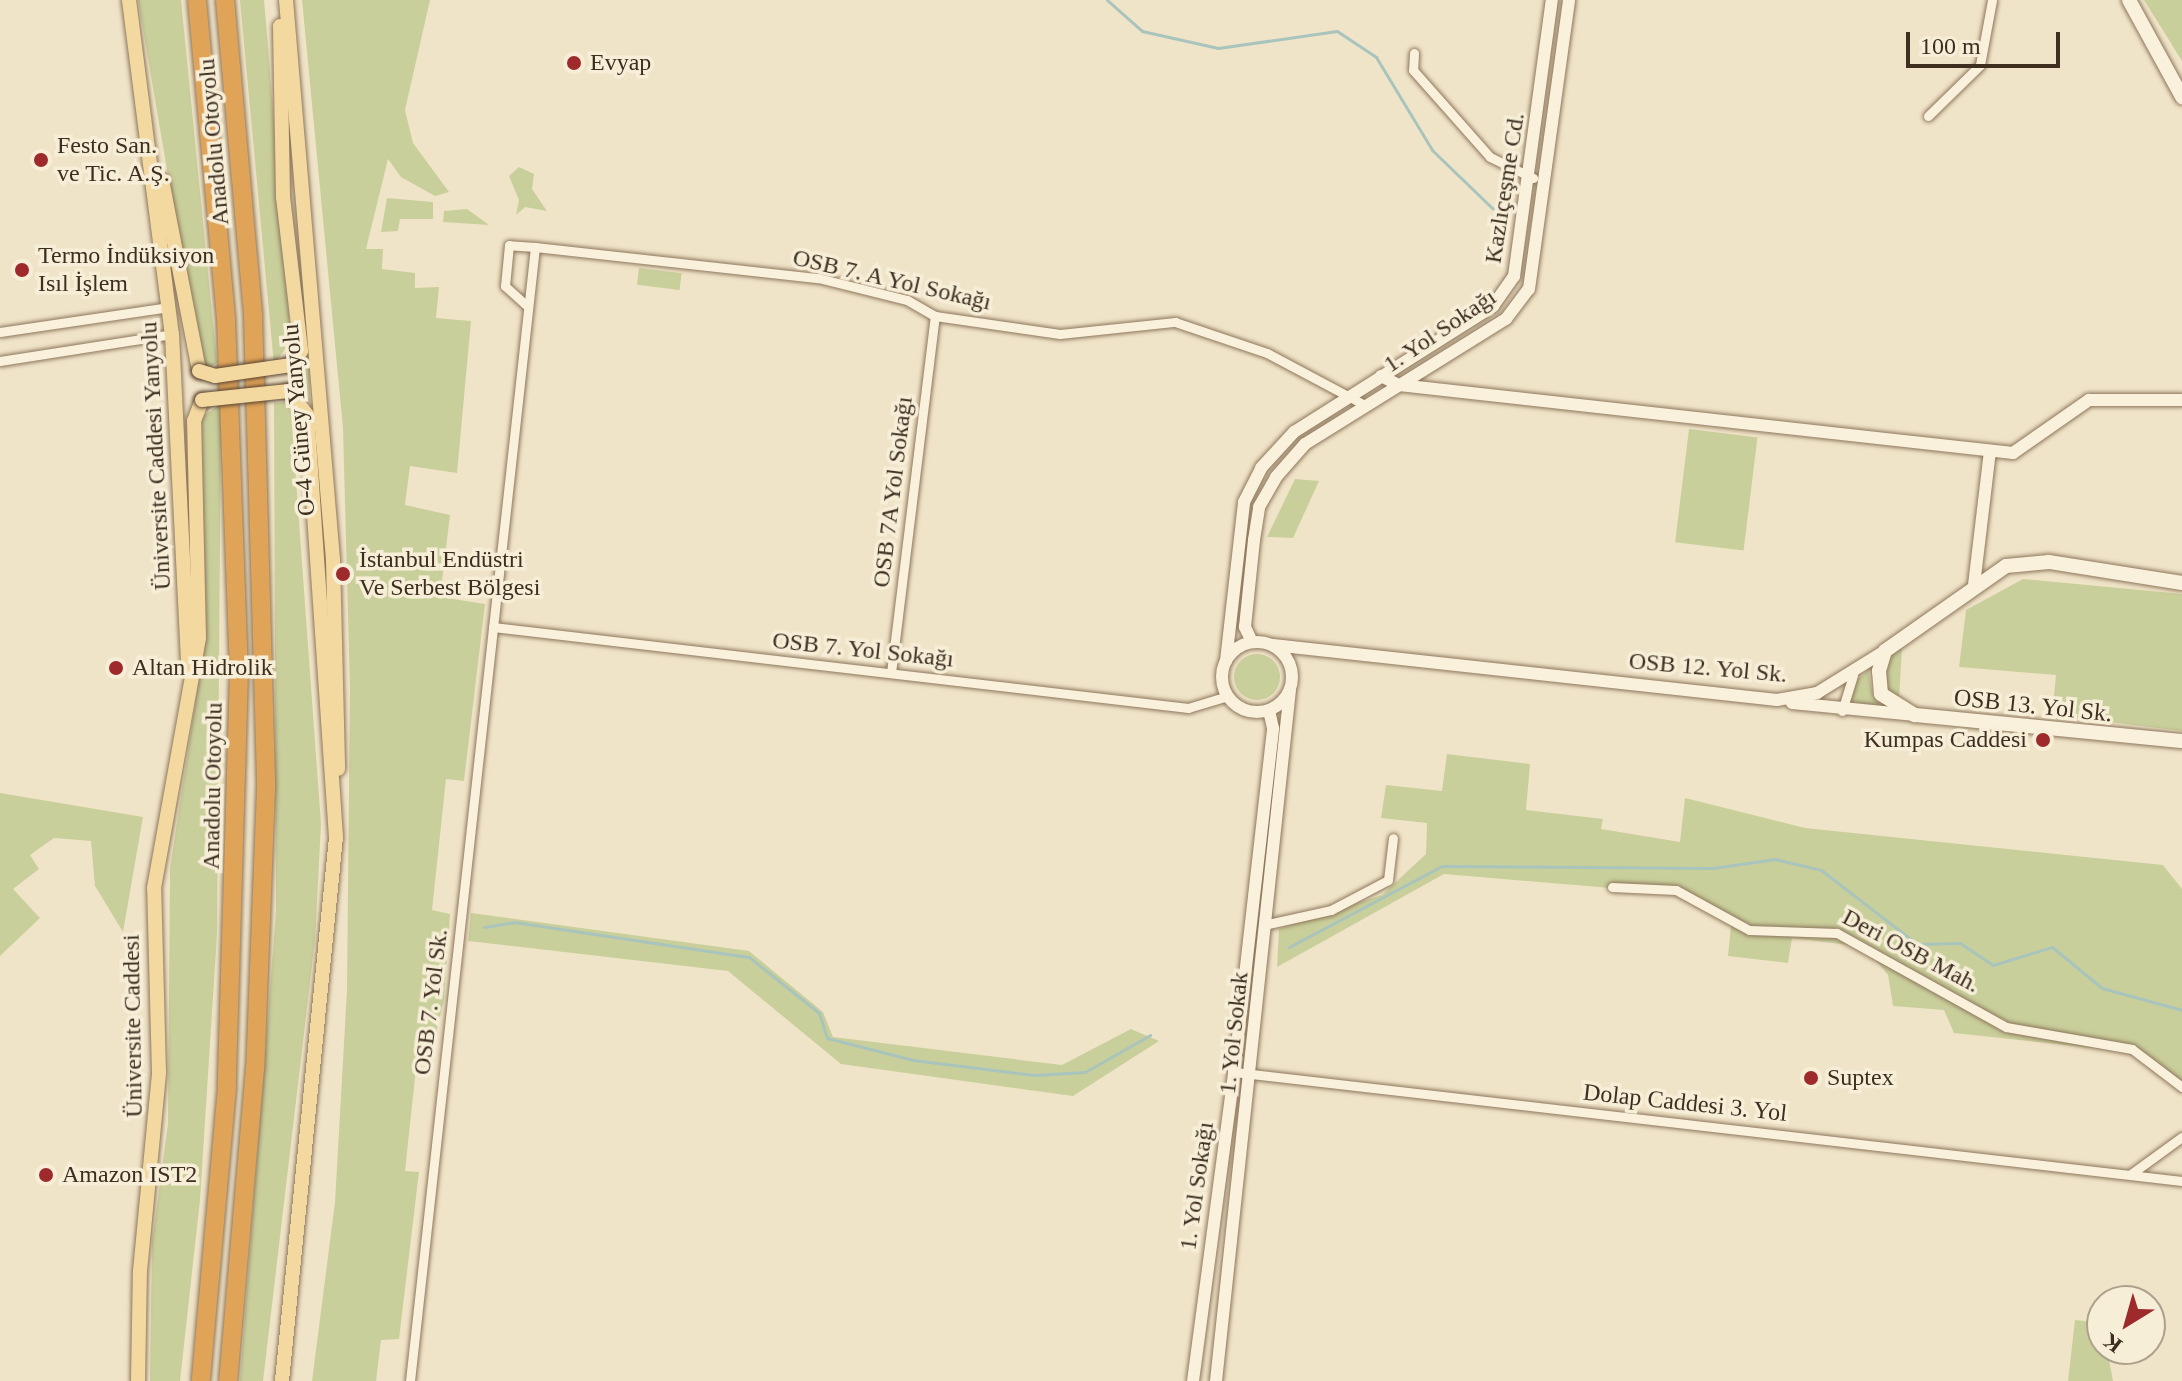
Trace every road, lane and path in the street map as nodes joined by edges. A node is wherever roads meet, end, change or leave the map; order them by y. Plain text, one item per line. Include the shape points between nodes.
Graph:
1 (129, 0) edge
2 (197, 0) edge
3 (225, 0) edge
4 (283, 0) edge
5 (1552, 0) edge
6 (1569, 0) edge
7 (2129, 0) edge
8 (1991, 2) edge
9 (1414, 53) dead end
10 (2182, 97) edge
11 (1928, 116) dead end
12 (147, 121) junction
13 (1533, 178) junction
14 (535, 247) junction
15 (169, 307) junction
16 (528, 307) junction
17 (935, 316) junction
18 (0, 332) edge
19 (172, 334) junction
20 (0, 361) edge
21 (1381, 376) junction
22 (1399, 385) junction
23 (1350, 396) junction
24 (2182, 400) edge
25 (1365, 405) junction
26 (1990, 451) junction
27 (2155, 576) junction
28 (2182, 576) edge
29 (2182, 583) edge
30 (1974, 585) junction
31 (493, 627) junction
32 (1252, 642) junction
33 (1273, 645) junction
34 (1315, 648) junction
35 (1885, 651) junction
36 (1226, 661) junction
37 (1289, 663) junction
38 (188, 672) junction
39 (891, 673) junction
40 (1853, 675) junction
41 (1290, 690) junction
42 (1228, 696) junction
43 (1777, 700) junction
44 (1269, 710) junction
45 (1842, 711) junction
46 (1915, 715) junction
47 (2147, 739) junction
48 (2182, 741) edge
49 (2182, 748) edge
50 (336, 837) junction
51 (1393, 838) dead end
52 (1612, 887) dead end
53 (1268, 924) junction
54 (1234, 1072) junction
55 (1252, 1074) junction
56 (2182, 1087) edge
57 (2182, 1137) edge
58 (2131, 1174) junction
59 (2182, 1181) edge
60 (138, 1381) edge
61 (201, 1381) edge
62 (228, 1381) edge
63 (282, 1381) edge
64 (410, 1381) edge
65 (1193, 1381) edge
66 (1216, 1381) edge

1 - 12 main road, Üniversite Caddesi Yanyolu
2 - 61 highway, Anadolu Otoyolu via 226,319 239,727 227,1087
3 - 62 highway, Anadolu Otoyolu via 253,315 266,760 255,1068
4 - 12 main road, bridge via 283,197 301,351 291,365 199,371
4 - 50 main road, O-4 Güney Yanyolu via 333,560
5 - 13 street, Kazlıçeşme Cd.
6 - 22 street, 1. Yol Sokağı via 1529,289 1506,319
7 - 10 main road
8 - 11 street via 1980,65
9 - 13 street via 1413,70 1490,157
12 - 15 main road, Üniversite Caddesi Yanyolu
13 - 21 street, Kazlıçeşme Cd. via 1522,255 1493,306
14 - 16 street
14 - 16 street via 509,245 505,286
14 - 17 street, OSB 7. A Yol Sokağı via 818,278 907,300
15 - 18 street
15 - 19 main road, Üniversite Caddesi Yanyolu
16 - 31 street
17 - 23 street, OSB 7. A Yol Sokağı via 1060,334 1175,322 1267,353
17 - 39 street, OSB 7A Yol Sokağı
19 - 20 street
19 - 38 main road, Üniversite Caddesi Yanyolu
21 - 22 street
21 - 23 street, Kazlıçeşme Cd.
22 - 25 street, 1. Yol Sokağı
22 - 26 street
23 - 25 street, OSB 7. A Yol Sokağı
23 - 36 street via 1294,432 1261,468 1244,502
24 - 26 street via 2089,400 2027,449
25 - 32 street, 1. Yol Sokağı via 1305,444 1259,507 1246,598
26 - 30 street
27 - 28 main road
27 - 29 main road
27 - 30 main road, OSB 12. Yol Sk. via 2025,562
30 - 35 main road, OSB 12. Yol Sk.
31 - 39 street, OSB 7. Yol Sokağı
31 - 64 street, OSB 7. Yol Sk.
32 - 33 street
32 - 36 street
33 - 34 street, OSB 12. Yol Sk.
33 - 37 street
34 - 37 street
34 - 43 street, OSB 12. Yol Sk.
35 - 40 street, OSB 12. Yol Sk.
35 - 46 main road via 1881,694
36 - 42 street
37 - 41 street
38 - 50 main road, bridge via 199,638 194,421 202,400 289,391 307,415
38 - 60 main road, Üniversite Caddesi via 154,888 159,1073
39 - 42 street, OSB 7. Yol Sokağı via 1188,708
40 - 43 street, OSB 12. Yol Sk. via 1808,696
40 - 45 street
41 - 44 street
41 - 53 street, 1. Yol Sokak
42 - 44 street via 1246,710
43 - 45 street
44 - 54 street, 1. Yol Sokağı via 1273,728
45 - 46 street
46 - 47 main road, OSB 13. Yol Sk.
47 - 48 main road
47 - 49 main road
50 - 63 main road
51 - 53 street via 1388,880 1331,910
52 - 56 street, Deri OSB Mah. via 1676,890 1749,930 1837,933 2006,1027 2132,1049
53 - 55 street, 1. Yol Sokak
54 - 55 street, Dolap Caddesi 3. Yol
54 - 65 street, 1. Yol Sokağı
55 - 58 street, Dolap Caddesi 3. Yol
55 - 66 street, 1. Yol Sokak
57 - 58 street
58 - 59 street, Dolap Caddesi 3. Yol

